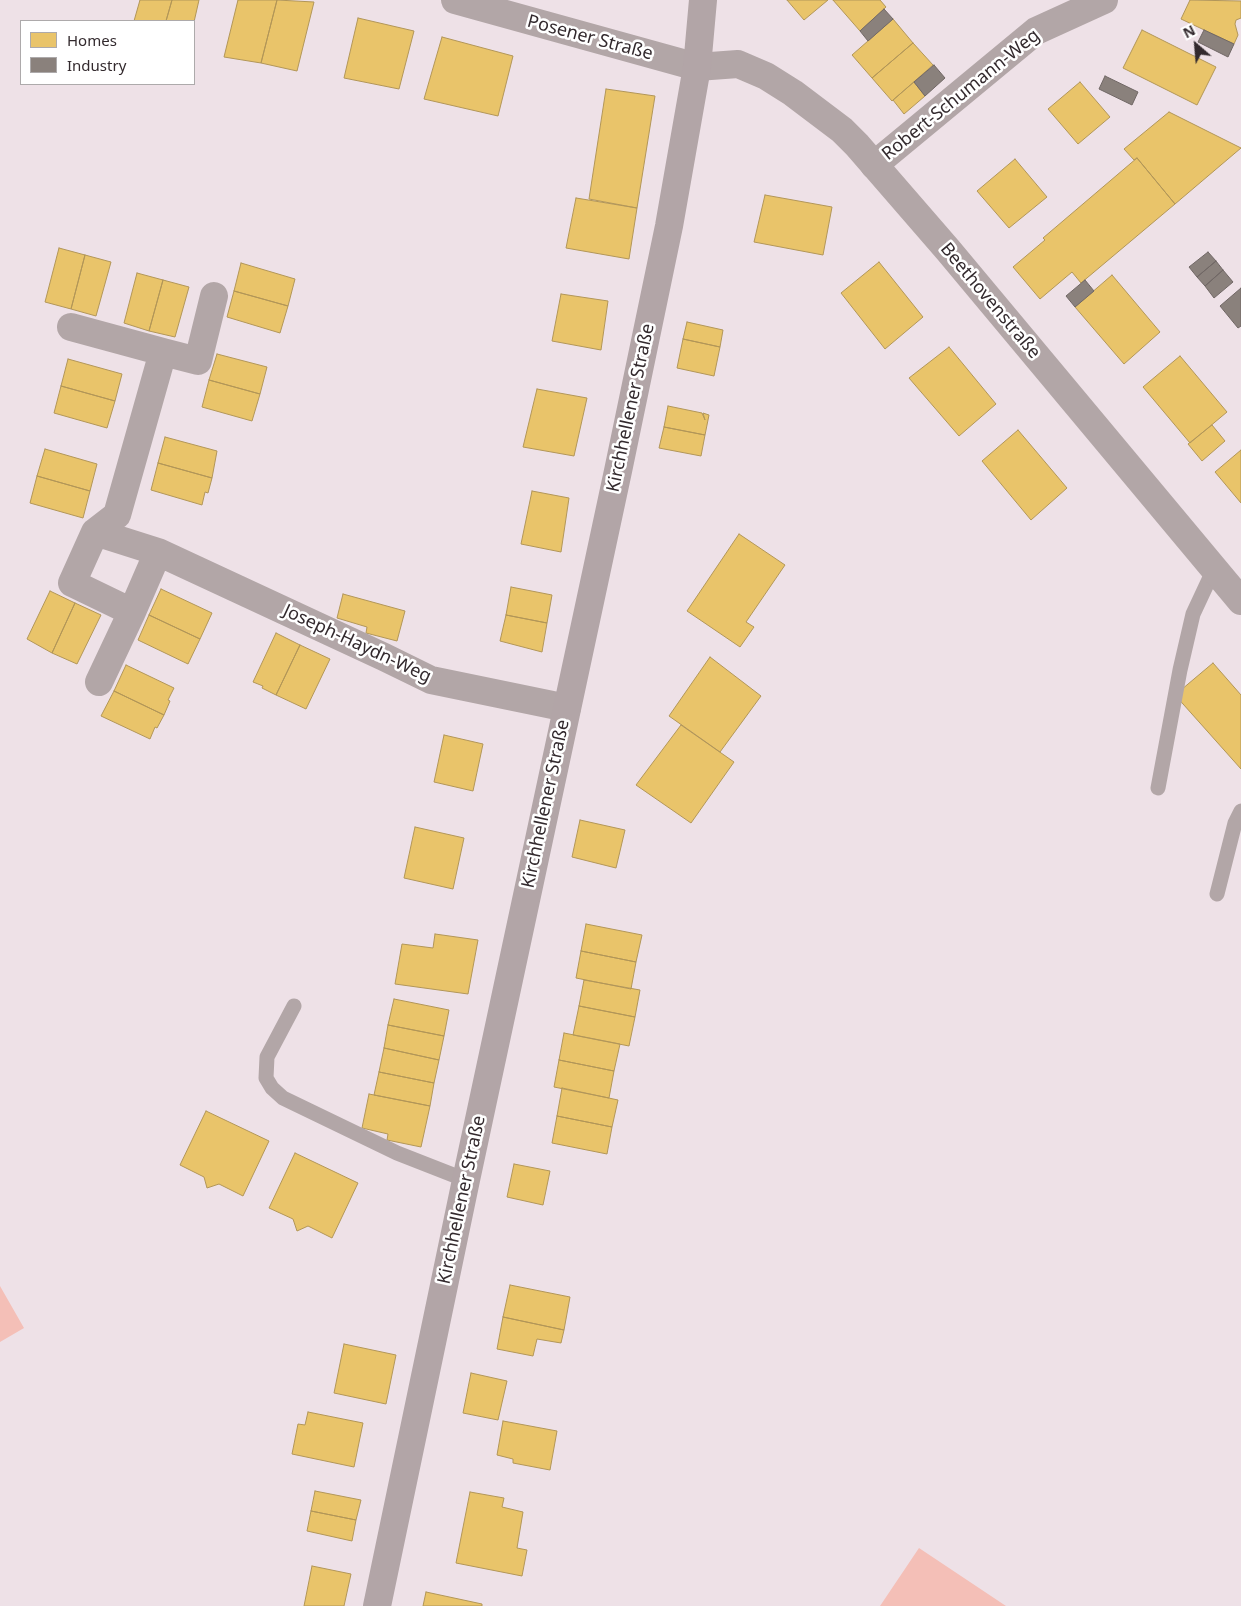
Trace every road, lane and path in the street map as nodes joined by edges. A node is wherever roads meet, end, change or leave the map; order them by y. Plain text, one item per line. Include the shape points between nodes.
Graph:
1 (455, 0) edge
2 (703, 0) edge
3 (1104, 0) edge
4 (697, 67) junction
5 (874, 165) junction
6 (214, 296) dead end
7 (71, 327) dead end
8 (163, 352) junction
9 (95, 532) junction
10 (158, 552) junction
11 (1214, 569) junction
12 (1241, 602) edge
13 (132, 612) junction
14 (99, 682) dead end
15 (567, 708) junction
16 (1158, 788) dead end
17 (1241, 811) edge
18 (1217, 894) dead end
19 (294, 1006) dead end
20 (466, 1180) junction
21 (377, 1606) edge

1 - 4 street, Posener Straße
2 - 4 main road, Kirchhellener Straße
3 - 5 street, Robert-Schumann-Weg via 1036,31
4 - 5 street, Beethovenstraße via 738,64 766,76 842,130
4 - 15 main road, Kirchhellener Straße via 667,235
5 - 11 street, Beethovenstraße
6 - 8 street via 198,361
7 - 8 street
8 - 9 street via 117,515
9 - 10 street, Joseph-Haydn-Weg
9 - 13 street via 72,583
10 - 13 street
10 - 15 street, Joseph-Haydn-Weg via 432,680
11 - 12 street, Beethovenstraße
11 - 16 lane via 1193,614
13 - 14 street
15 - 20 main road, Kirchhellener Straße
17 - 18 lane
19 - 20 lane via 267,1057 266,1078 272,1088 282,1098 397,1152
20 - 21 main road, Kirchhellener Straße

